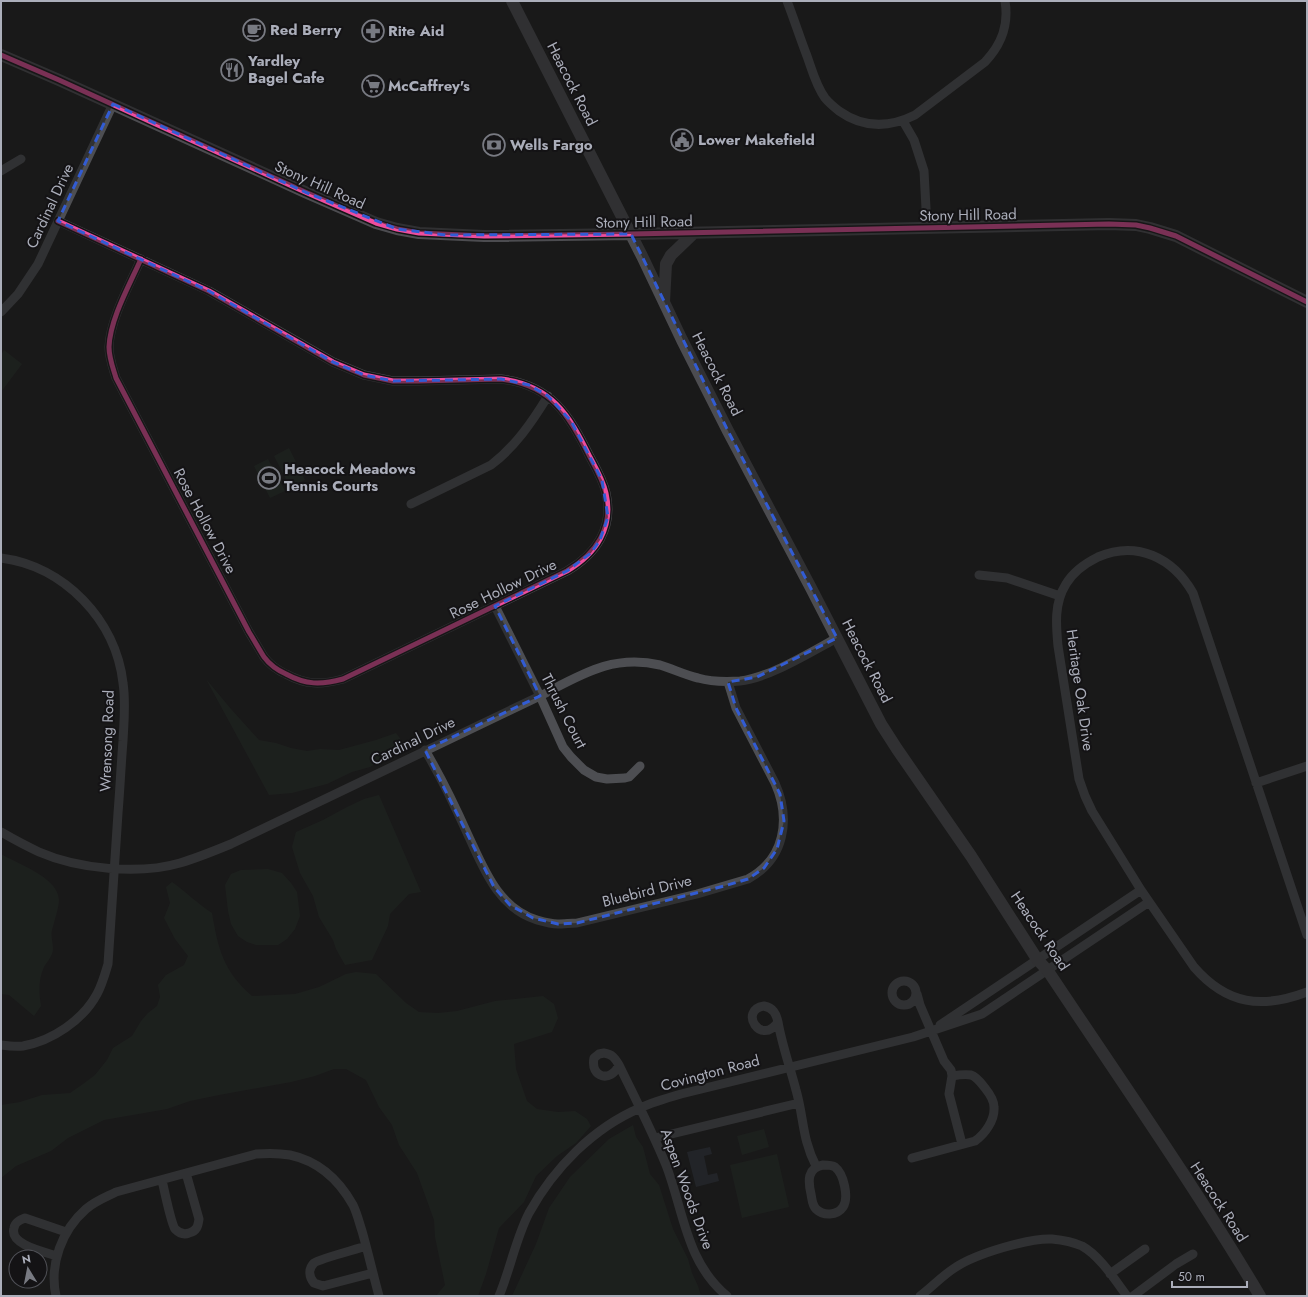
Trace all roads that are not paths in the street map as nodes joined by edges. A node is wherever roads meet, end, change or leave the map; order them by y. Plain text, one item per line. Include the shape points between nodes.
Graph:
1 (512, 1) edge
2 (787, 1) edge
3 (1005, 1) edge
4 (1, 55) edge
5 (113, 104) junction
6 (904, 121) junction
7 (21, 159) dead end
8 (1, 171) edge
9 (58, 221) junction
10 (927, 227) junction
11 (694, 233) junction
12 (631, 234) junction
13 (141, 259) junction
14 (1307, 302) edge
15 (664, 303) junction
16 (1, 312) edge
17 (548, 396) junction
18 (411, 504) dead end
19 (1, 558) edge
20 (979, 575) dead end
21 (1060, 596) junction
22 (495, 606) junction
23 (837, 638) junction
24 (728, 682) junction
25 (540, 696) junction
26 (425, 750) junction
27 (640, 766) dead end
28 (1307, 766) edge
29 (1256, 783) junction
30 (1, 832) edge
31 (114, 869) junction
32 (1141, 890) junction
33 (1149, 902) junction
34 (1307, 935) edge
35 (1037, 959) junction
36 (1048, 971) junction
37 (1307, 992) edge
38 (917, 994) dead end
39 (778, 1022) dead end
40 (931, 1031) junction
41 (1, 1045) edge
42 (619, 1065) dead end
43 (789, 1067) junction
44 (952, 1076) junction
45 (799, 1104) junction
46 (640, 1108) junction
47 (655, 1138) junction
48 (962, 1144) junction
49 (912, 1158) dead end
50 (816, 1166) junction
51 (186, 1173) junction
52 (162, 1180) junction
53 (66, 1232) junction
54 (366, 1246) junction
55 (1145, 1249) dead end
56 (1194, 1254) dead end
57 (57, 1256) junction
58 (373, 1273) junction
59 (1110, 1274) junction
60 (56, 1296) edge
61 (379, 1296) edge
62 (499, 1296) edge
63 (727, 1296) edge
64 (920, 1296) edge
65 (1127, 1296) edge
66 (1133, 1296) edge
67 (1260, 1296) edge

1 - 12 main road, Heacock Road
2 - 6 street via 814,76 829,102 855,120 883,124
3 - 6 street via 1004,31 994,52 967,76
4 - 5 main road, Stony Hill Road
5 - 9 street, Cardinal Drive
5 - 12 main road, Stony Hill Road via 305,192 376,223 397,229 454,235
6 - 10 street via 914,140 924,171
7 - 8 street
9 - 13 street, Rose Hollow Drive
9 - 16 street, Cardinal Drive via 28,281
10 - 11 main road, Stony Hill Road
10 - 14 main road, Stony Hill Road via 1136,225 1188,242
11 - 12 main road, Stony Hill Road
11 - 15 main road via 666,264
12 - 15 main road, Heacock Road
13 - 17 street, Rose Hollow Drive via 216,294 333,362 364,375 377,379 405,381 501,379 529,385
13 - 22 street, Rose Hollow Drive via 110,334 110,360 116,378 249,632 272,666 304,682 324,683 343,679
15 - 23 main road, Heacock Road
17 - 18 street via 512,447 491,466
17 - 22 street, Rose Hollow Drive via 558,405 581,438 602,480 608,517 596,546 576,566
19 - 31 street, Wrensong Road via 38,567 71,588 96,615 118,660 124,684 124,706
20 - 21 street via 1007,578
21 - 29 street, Heritage Oak Drive via 1066,584 1082,567 1104,554 1117,551 1151,554 1176,570 1193,594
21 - 32 street, Heritage Oak Drive via 1056,624 1058,646 1079,779 1092,811
22 - 25 street, Thrush Court
23 - 24 street, Cardinal Drive via 757,677
23 - 35 main road, Heacock Road via 896,749 971,856
24 - 25 street, Cardinal Drive via 697,678 653,664 613,663 583,674
24 - 26 street, Bluebird Drive via 736,708 775,782 783,806 782,835 771,859 748,879 577,923 549,923 533,918 519,912 500,895 487,876 449,794
25 - 26 street, Cardinal Drive
25 - 27 street, Thrush Court via 563,747 584,770 596,777 618,780 629,777
26 - 31 street, Cardinal Drive via 200,857 164,867
28 - 29 street
29 - 34 street, Heritage Oak Drive
30 - 31 street, Cardinal Drive via 40,853 64,861
31 - 41 street, Wrensong Road via 108,964 97,994 89,1007 68,1027 52,1036 23,1046
32 - 33 street, Heritage Oak Drive
32 - 35 street, Covington Road
33 - 36 street, Covington Road
33 - 37 street, Heritage Oak Drive via 1194,967 1226,994 1242,1000 1266,1002
35 - 36 main road, Heacock Road
35 - 40 street, Covington Road
36 - 40 street, Covington Road via 982,1014
36 - 67 main road, Heacock Road via 1197,1195
38 - 40 street
39 - 43 street
40 - 43 street, Covington Road
40 - 44 street
42 - 46 street
43 - 45 street
43 - 46 street, Covington Road via 681,1094
44 - 48 street via 949,1094
44 - 48 street via 972,1075 979,1080 993,1101 994,1115 982,1136 975,1141
45 - 47 street
45 - 50 street via 808,1149
46 - 47 street, Aspen Woods Drive
46 - 62 street, Covington Road via 587,1141 561,1167 523,1226
47 - 63 street, Aspen Woods Drive via 672,1180 687,1236 697,1259
48 - 49 street
50 - 50 street via 832,1166 841,1176 846,1195 845,1202 834,1214 822,1213 812,1202 809,1178
51 - 52 street
51 - 52 street via 199,1219 194,1232 182,1234 175,1228
51 - 54 street via 256,1154 276,1153 304,1159 325,1171 341,1186 356,1211
52 - 53 street via 116,1192 98,1201
53 - 57 street
53 - 57 street via 25,1218 17,1222 14,1228 15,1238 20,1243
54 - 58 street
54 - 58 street via 316,1262 310,1269 310,1276 314,1283 323,1286
55 - 59 street
56 - 66 street
57 - 60 street
58 - 61 street
59 - 64 street via 1097,1258 1081,1246 1065,1241 1040,1240 969,1260
59 - 65 street

